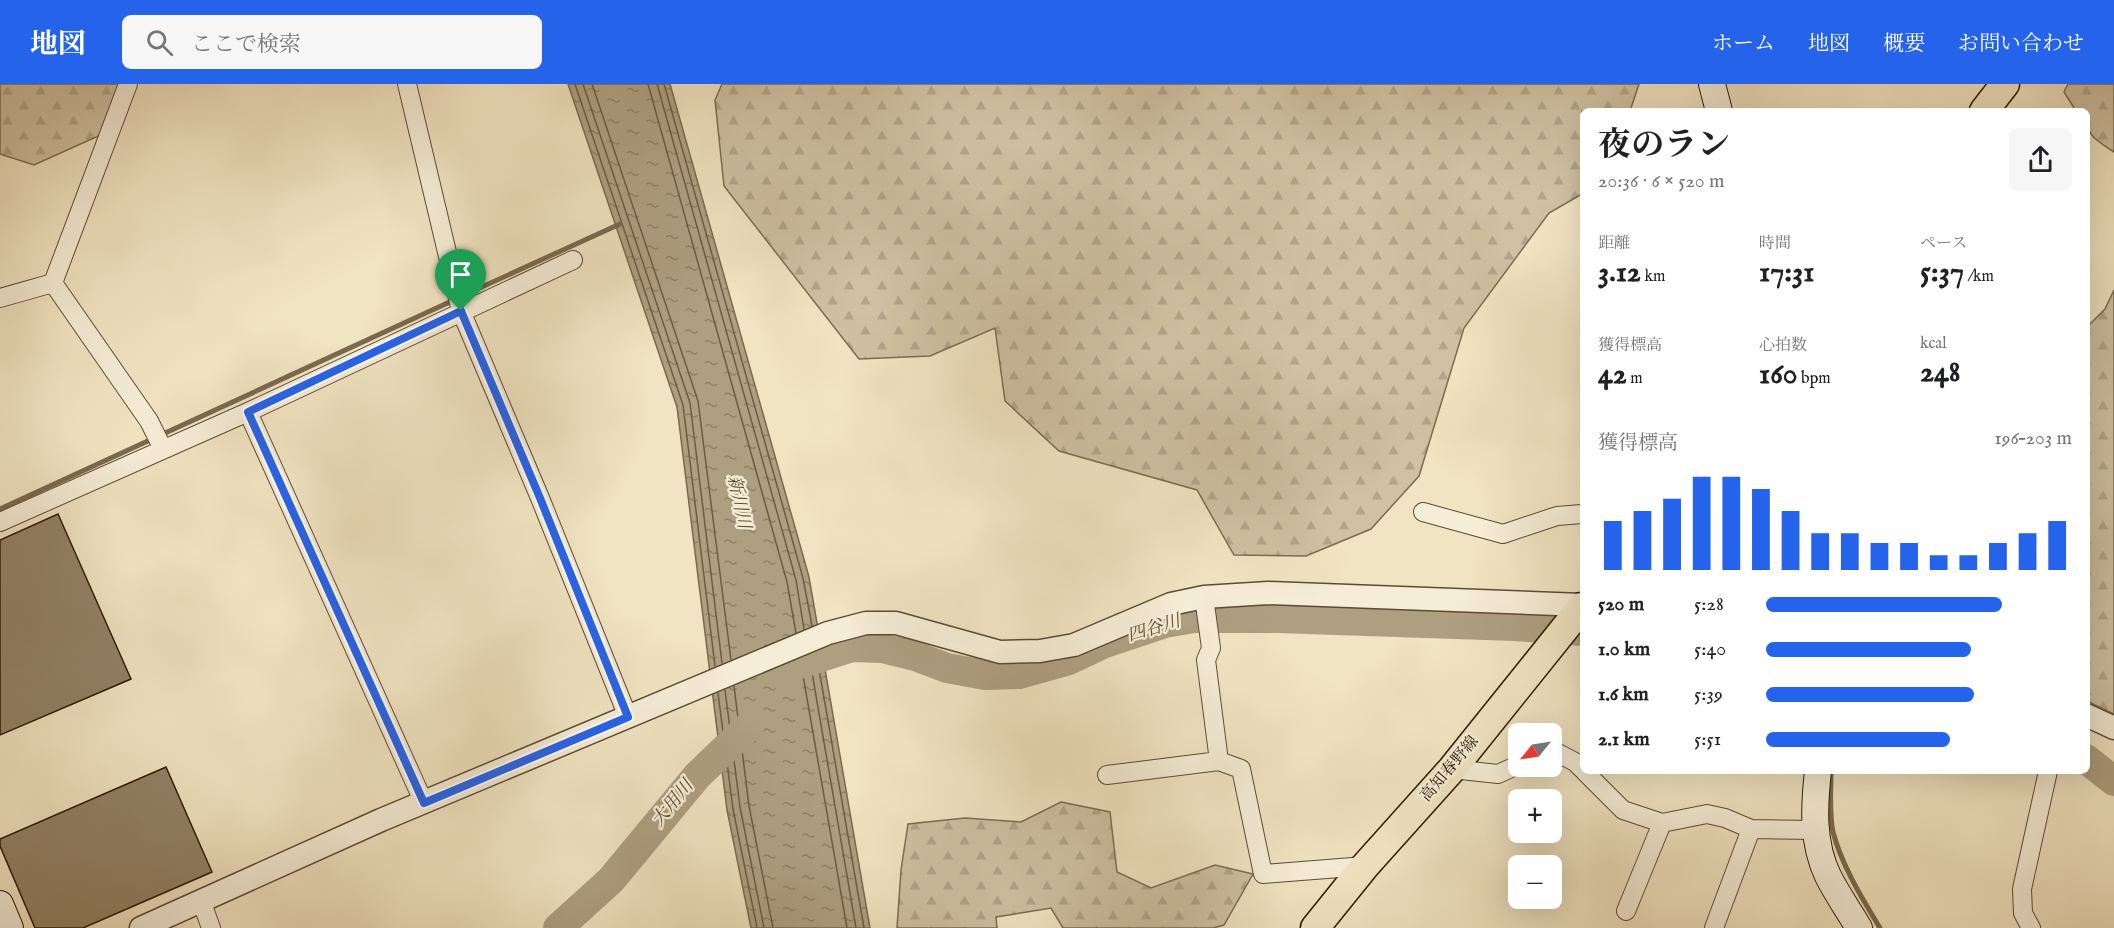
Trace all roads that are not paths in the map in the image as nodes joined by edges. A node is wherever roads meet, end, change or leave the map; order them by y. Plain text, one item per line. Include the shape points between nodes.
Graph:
1 (128, 84) edge
2 (407, 84) edge
3 (1712, 84) edge
4 (2005, 84) edge
5 (1718, 108) edge
6 (1986, 108) edge
7 (573, 260) dead end
8 (53, 283) junction
9 (0, 298) edge
10 (461, 311) junction
11 (248, 412) junction
12 (163, 449) junction
13 (1423, 512) dead end
14 (1580, 514) edge
15 (0, 522) edge
16 (1204, 604) junction
17 (1579, 611) edge
18 (2090, 716) edge
19 (628, 717) junction
20 (2114, 728) edge
21 (1562, 755) edge
22 (1219, 760) junction
23 (1580, 767) edge
24 (1452, 769) junction
25 (1508, 770) edge
26 (1587, 774) edge
27 (1818, 774) edge
28 (2047, 774) edge
29 (1107, 775) dead end
30 (424, 803) junction
31 (1662, 823) junction
32 (1751, 829) junction
33 (1815, 830) junction
34 (1365, 866) junction
35 (201, 900) junction
36 (0, 904) edge
37 (1626, 911) dead end
38 (10, 928) edge
39 (141, 928) edge
40 (211, 928) edge
41 (1315, 928) edge
42 (1714, 928) edge
43 (1859, 928) edge
44 (2031, 928) edge

1 - 8 street
2 - 10 street
3 - 5 main road
4 - 6 main road
7 - 10 street
8 - 9 street
8 - 12 street via 149,422
10 - 11 street
10 - 19 street
11 - 12 street
11 - 30 street
12 - 15 street
13 - 14 street via 1503,534 1557,516
16 - 17 street via 1268,593
16 - 19 street via 1171,604 1074,645 1040,651 1000,652 896,623 866,623 828,633
16 - 22 street via 1211,648 1206,660
17 - 24 main road, 高知春野線
18 - 20 street
19 - 30 street
21 - 23 street
22 - 29 street
22 - 34 street via 1240,769 1263,874
24 - 25 street via 1498,774
24 - 34 main road, 高知春野線
26 - 31 street via 1623,810
27 - 33 main road
28 - 44 street via 2022,889 2023,913
30 - 35 street
31 - 32 street via 1707,814
31 - 37 street
32 - 33 street
32 - 42 street
33 - 43 main road via 1827,875
34 - 41 main road, 高知春野線
35 - 39 street
35 - 40 street
36 - 38 main road

